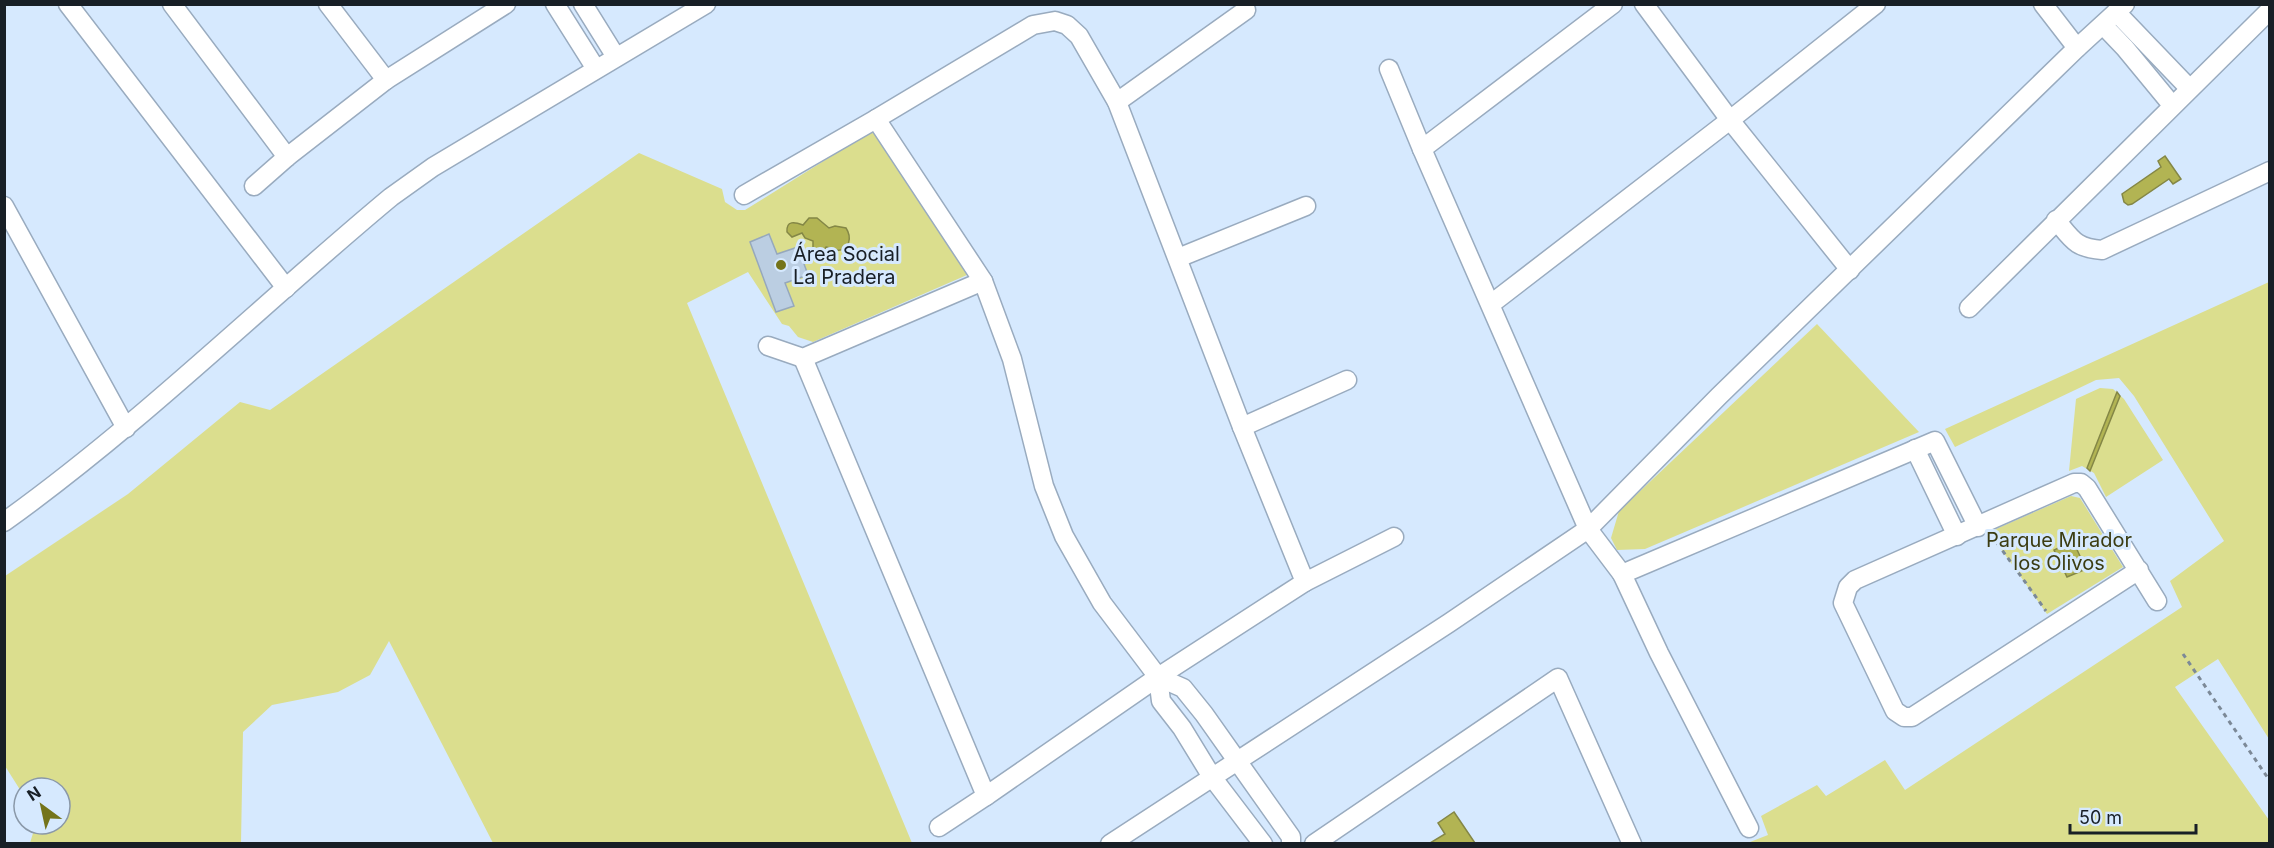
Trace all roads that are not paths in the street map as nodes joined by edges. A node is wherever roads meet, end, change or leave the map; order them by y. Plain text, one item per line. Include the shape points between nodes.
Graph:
1 (68, 4) edge
2 (171, 4) edge
3 (328, 4) edge
4 (555, 4) edge
5 (583, 4) edge
6 (706, 4) edge
7 (1613, 4) edge
8 (1644, 4) edge
9 (1876, 4) edge
10 (2043, 4) edge
11 (498, 6) edge
12 (1246, 10) dead end
13 (2270, 10) edge
14 (2115, 14) edge
15 (2077, 48) junction
16 (616, 57) junction
17 (596, 69) junction
18 (1389, 69) dead end
19 (386, 80) junction
20 (2189, 88) junction
21 (1117, 102) junction
22 (2172, 105) junction
23 (876, 119) junction
24 (1730, 120) junction
25 (1422, 149) junction
26 (287, 157) junction
27 (2270, 171) edge
28 (254, 186) dead end
29 (744, 195) dead end
30 (4, 206) edge
31 (1306, 206) dead end
32 (2056, 220) junction
33 (1178, 258) junction
34 (1850, 270) junction
35 (983, 281) junction
36 (286, 288) junction
37 (1491, 304) junction
38 (1969, 308) dead end
39 (768, 346) dead end
40 (803, 358) junction
41 (1347, 380) dead end
42 (126, 428) junction
43 (1242, 428) junction
44 (1915, 449) junction
45 (4, 522) edge
46 (1588, 529) junction
47 (1984, 529) junction
48 (1957, 536) junction
49 (1394, 537) dead end
50 (2139, 570) junction
51 (1622, 574) junction
52 (1305, 582) junction
53 (2157, 601) dead end
54 (1158, 677) junction
55 (1236, 760) junction
56 (1212, 777) junction
57 (986, 795) junction
58 (939, 827) dead end
59 (1749, 828) dead end
60 (1110, 843) edge
61 (1263, 843) edge
62 (1291, 843) edge
63 (1314, 843) edge
64 (1632, 843) edge

1 - 36 street
2 - 26 street
3 - 19 street
4 - 17 street
5 - 16 street
6 - 16 street
7 - 25 street
8 - 24 street
9 - 24 street
10 - 15 street
11 - 19 street
12 - 21 street
13 - 20 street
14 - 15 street
14 - 20 street
14 - 22 street via 2125,48
15 - 34 street
16 - 17 street
17 - 36 street via 433,167 391,197
18 - 25 street
19 - 26 street
20 - 22 street
21 - 23 street via 1079,36 1067,25 1054,21 1033,25
21 - 33 street
22 - 32 street
23 - 29 street
23 - 35 street
24 - 34 street
24 - 37 street
25 - 37 street
26 - 28 street
27 - 32 street via 2102,250 2077,245
30 - 42 street
31 - 33 street
32 - 38 street
33 - 43 street
34 - 46 street
35 - 40 street
35 - 54 street via 1012,358 1044,486 1064,536 1102,603
36 - 42 street
37 - 46 street
39 - 40 street
40 - 57 street
41 - 43 street
42 - 45 street
43 - 52 street
44 - 47 street via 1935,441
44 - 48 street
44 - 51 street
46 - 51 street
46 - 55 street
47 - 48 street
47 - 50 street via 2081,483
48 - 50 street via 1855,580 1845,594 1843,603 1895,711 1904,717 1912,717
49 - 52 street
50 - 53 street
51 - 59 street
52 - 54 street
54 - 55 street via 1183,688
54 - 56 street via 1161,701
54 - 57 street
55 - 56 street
55 - 62 street via 1291,837
56 - 60 street
56 - 61 street
57 - 58 street
63 - 64 street via 1558,678

